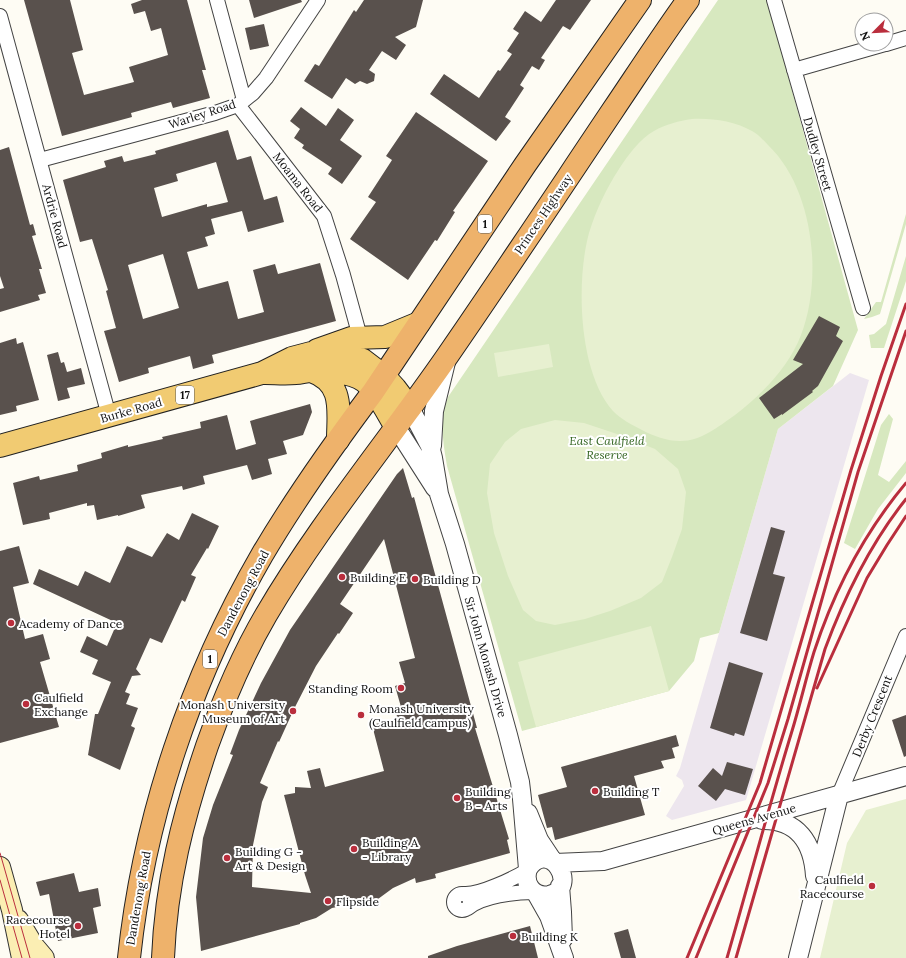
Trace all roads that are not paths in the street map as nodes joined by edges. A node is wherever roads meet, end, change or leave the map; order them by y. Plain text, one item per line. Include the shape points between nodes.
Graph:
1 (217, 0) edge
2 (318, 0) edge
3 (640, 0) edge
4 (688, 0) edge
5 (774, 0) edge
6 (0, 16) edge
7 (906, 38) edge
8 (894, 41) edge
9 (857, 52) edge
10 (794, 70) junction
11 (241, 102) junction
12 (40, 160) junction
13 (863, 308) dead end
14 (419, 323) junction
15 (360, 337) junction
16 (447, 357) junction
17 (311, 362) junction
18 (378, 384) junction
19 (410, 408) junction
20 (109, 416) junction
21 (396, 426) junction
22 (338, 440) junction
23 (0, 446) edge
24 (432, 452) junction
25 (439, 494) junction
26 (906, 636) edge
27 (906, 776) edge
28 (839, 795) junction
29 (522, 799) junction
30 (748, 821) junction
31 (603, 861) junction
32 (554, 862) junction
33 (528, 870) junction
34 (1, 873) edge
35 (816, 885) junction
36 (560, 886) junction
37 (535, 892) junction
38 (12, 910) junction
39 (125, 955) edge
40 (563, 956) edge
41 (22, 958) edge
42 (44, 958) edge
43 (163, 958) edge
44 (798, 958) edge

1 - 11 street, Moama Road
2 - 11 street, Warley Road via 266,78
3 - 14 highway, 1
4 - 16 highway, Princes Highway
5 - 10 street, Dudley Street
6 - 12 street, Ardrie Road
7 - 8 street
9 - 10 street
10 - 13 street, Dudley Street
11 - 12 street, Warley Road via 215,113
11 - 15 street, Moama Road via 324,216
12 - 20 street, Ardrie Road
14 - 15 main road, 17 via 385,337
14 - 18 highway, 1
15 - 17 main road, 17 via 346,339
16 - 19 highway, Princes Highway
16 - 24 street via 434,411
17 - 18 main road, Burke Road / 17 via 335,372
17 - 20 main road, Burke Road / 17 via 296,373 262,373
17 - 22 main road via 336,393
18 - 19 main road, Burke Road / 17 via 395,388
18 - 21 main road, Burke Road / 17
18 - 22 highway, Dandenong Road / 1
19 - 21 highway, Princes Highway
19 - 24 street, Sir John Monash Drive
20 - 23 main road, Burke Road / 17
21 - 25 street, Sir John Monash Drive
21 - 43 highway via 283,587 227,693 198,774 175,857 165,922
22 - 39 highway, Dandenong Road / 1 via 262,556 196,691 178,738 154,817
24 - 25 street, Sir John Monash Drive
25 - 29 street, Sir John Monash Drive via 508,735
26 - 28 street, Derby Crescent
27 - 28 street, Queens Avenue
28 - 30 street, Queens Avenue
28 - 35 street
29 - 32 street, Sir John Monash Drive via 540,840
29 - 33 street, Sir John Monash Drive
30 - 31 street, Queens Avenue
30 - 35 street via 778,821 802,835 811,852
31 - 32 street, Queens Avenue
31 - 36 street, Queens Avenue
32 - 33 street via 548,859 539,860
32 - 36 street via 562,873
33 - 37 street via 527,881
33 - 37 street via 474,893 464,894 470,900 468,908 484,900
34 - 38 main road
35 - 44 street
36 - 37 street via 549,894 541,895
36 - 40 street
37 - 40 street via 550,916
38 - 41 main road
38 - 42 main road

